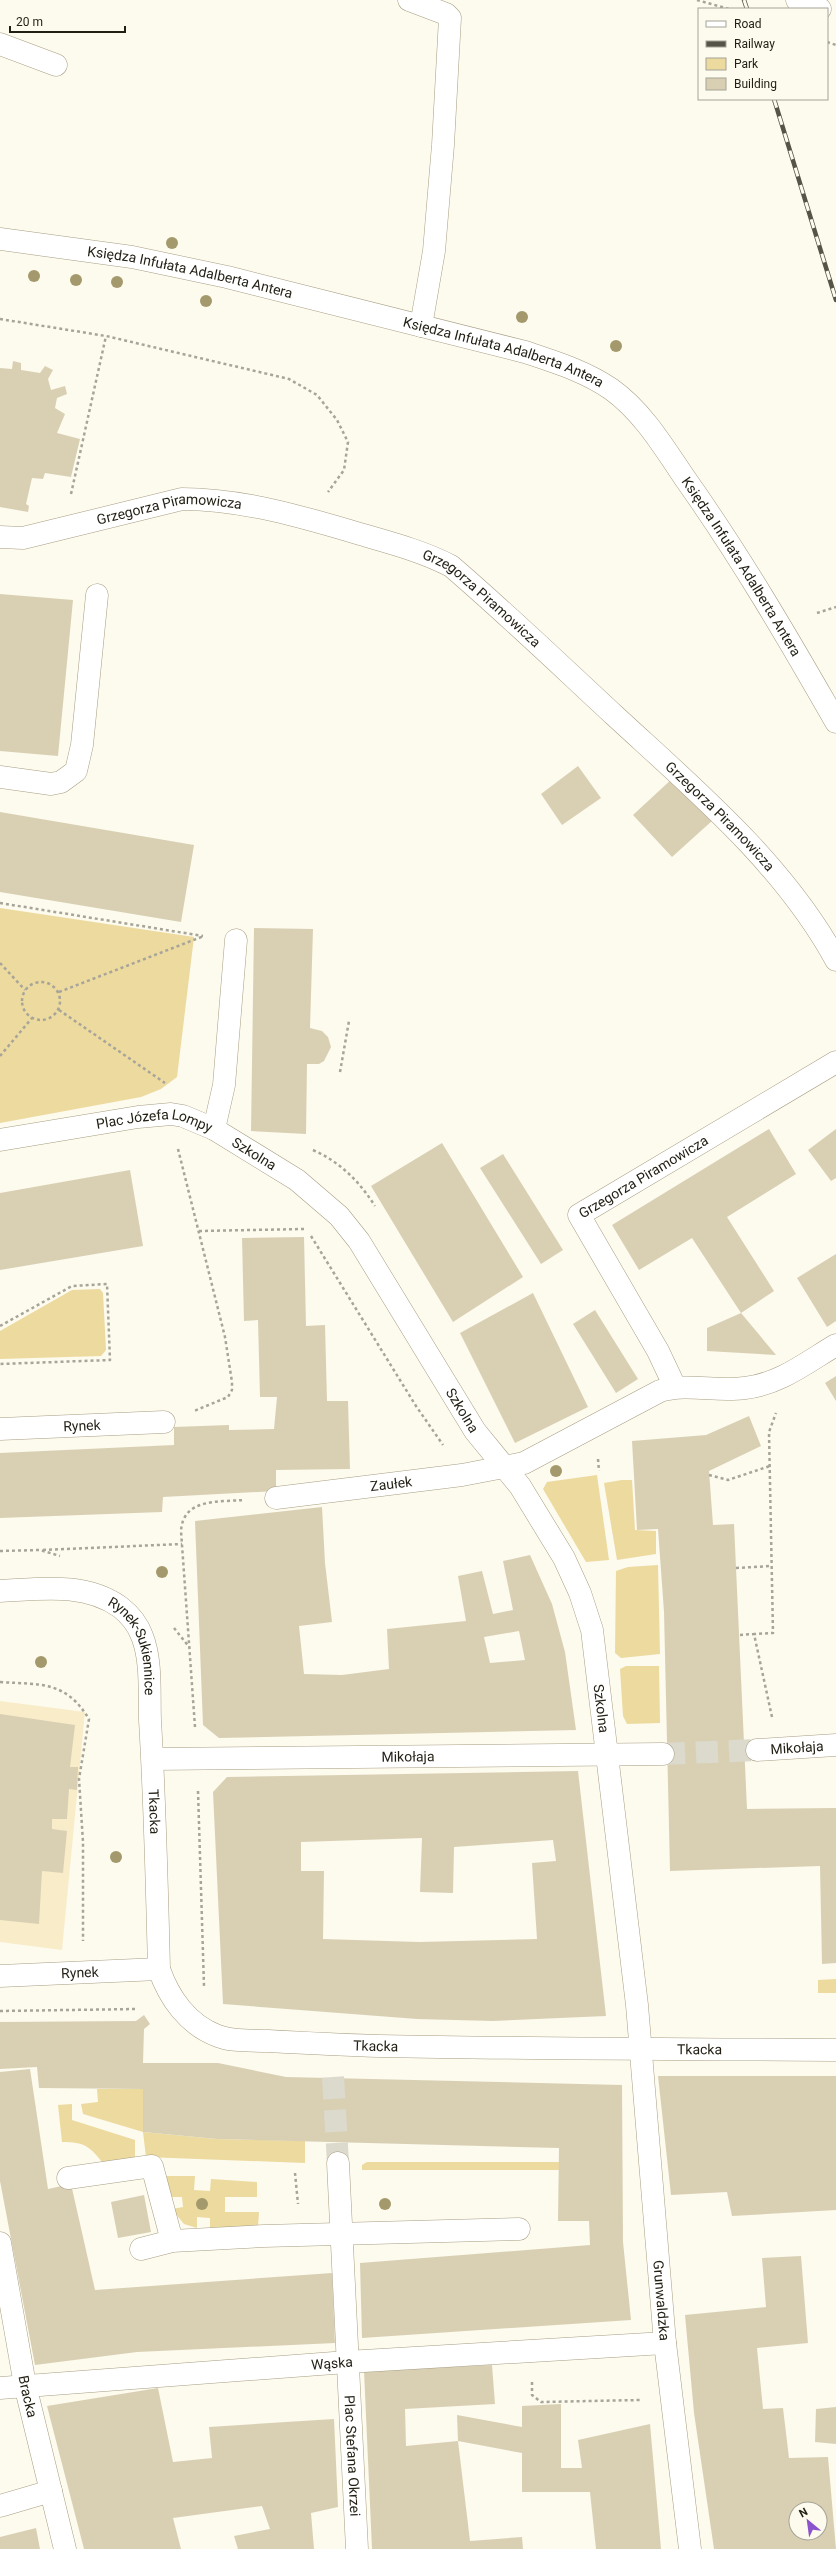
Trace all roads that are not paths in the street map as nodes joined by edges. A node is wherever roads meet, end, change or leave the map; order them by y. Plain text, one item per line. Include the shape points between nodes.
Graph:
1 (409, 0) edge
2 (797, 0) edge
3 (817, 8) edge
4 (452, 9) edge
5 (0, 44) edge
6 (56, 65) dead end
7 (0, 239) edge
8 (421, 326) junction
9 (0, 537) edge
10 (97, 595) dead end
11 (836, 722) edge
12 (0, 777) edge
13 (236, 940) road end
14 (836, 960) edge
15 (836, 1062) edge
16 (214, 1129) junction
17 (0, 1140) edge
18 (836, 1345) edge
19 (675, 1387) junction
20 (164, 1422) road end
21 (0, 1429) edge
22 (506, 1467) junction
23 (276, 1498) road end
24 (0, 1591) edge
25 (836, 1745) edge
26 (757, 1750) tunnel mouth
27 (663, 1754) tunnel mouth
28 (607, 1755) junction
29 (153, 1759) junction
30 (160, 1969) junction
31 (0, 1976) edge
32 (639, 2050) junction
33 (836, 2050) edge
34 (338, 2163) tunnel mouth
35 (68, 2178) dead end
36 (519, 2229) dead end
37 (341, 2232) junction
38 (172, 2241) junction
39 (0, 2243) edge
40 (141, 2249) dead end
41 (665, 2343) junction
42 (347, 2362) junction
43 (25, 2385) junction
44 (0, 2388) edge
45 (51, 2491) junction
46 (0, 2506) edge
47 (65, 2549) edge
48 (357, 2549) edge
49 (690, 2549) edge

1 - 4 street via 446,14
2 - 3 street
4 - 8 street via 434,251
5 - 6 street
7 - 8 street, Księdza Infułata Adalberta Antera via 139,258 227,277
8 - 11 street, Księdza Infułata Adalberta Antera via 525,352 565,365 611,389 627,402 655,435 745,565
9 - 14 street, Grzegorza Piramowicza via 23,538 182,499 207,499 290,515 428,554 452,566 727,819 785,887 824,938
10 - 12 street via 82,745 76,770 61,782 50,784
13 - 16 street, Plac Józefa Lompy via 224,1084
15 - 19 street, Grzegorza Piramowicza via 579,1215 658,1351
16 - 17 street, Plac Józefa Lompy via 189,1118 171,1114
16 - 22 street, Szkolna via 298,1180 339,1216 359,1240 475,1431
18 - 19 street via 784,1377 764,1385 744,1388
19 - 22 street via 644,1399 541,1455
20 - 21 street, Rynek
22 - 23 street, Zaułek
22 - 28 street, Szkolna via 564,1558 580,1593 592,1630
24 - 29 street, Rynek-Sukiennice via 62,1588 87,1591 121,1608 134,1621 142,1636 146,1654
25 - 26 street, Mikołaja
27 - 28 street, Mikołaja
28 - 29 street, Mikołaja
28 - 32 street, Szkolna via 637,2005
29 - 30 street, Tkacka
30 - 31 street, Rynek
30 - 32 street, Tkacka via 166,1987 178,2007 207,2031 220,2037 333,2044
32 - 33 street, Tkacka
32 - 41 street, Grunwaldzka
34 - 37 street, Plac Stefana Okrzei
35 - 38 street via 152,2166
36 - 37 street
37 - 38 street
37 - 42 street, Plac Stefana Okrzei
38 - 40 street
39 - 43 street, Bracka
41 - 42 street, Wąska
41 - 49 street, Grunwaldzka
42 - 43 street, Wąska
42 - 48 street, Plac Stefana Okrzei
43 - 44 street, Wąska
43 - 45 street, Bracka
45 - 46 street
45 - 47 street, Bracka

